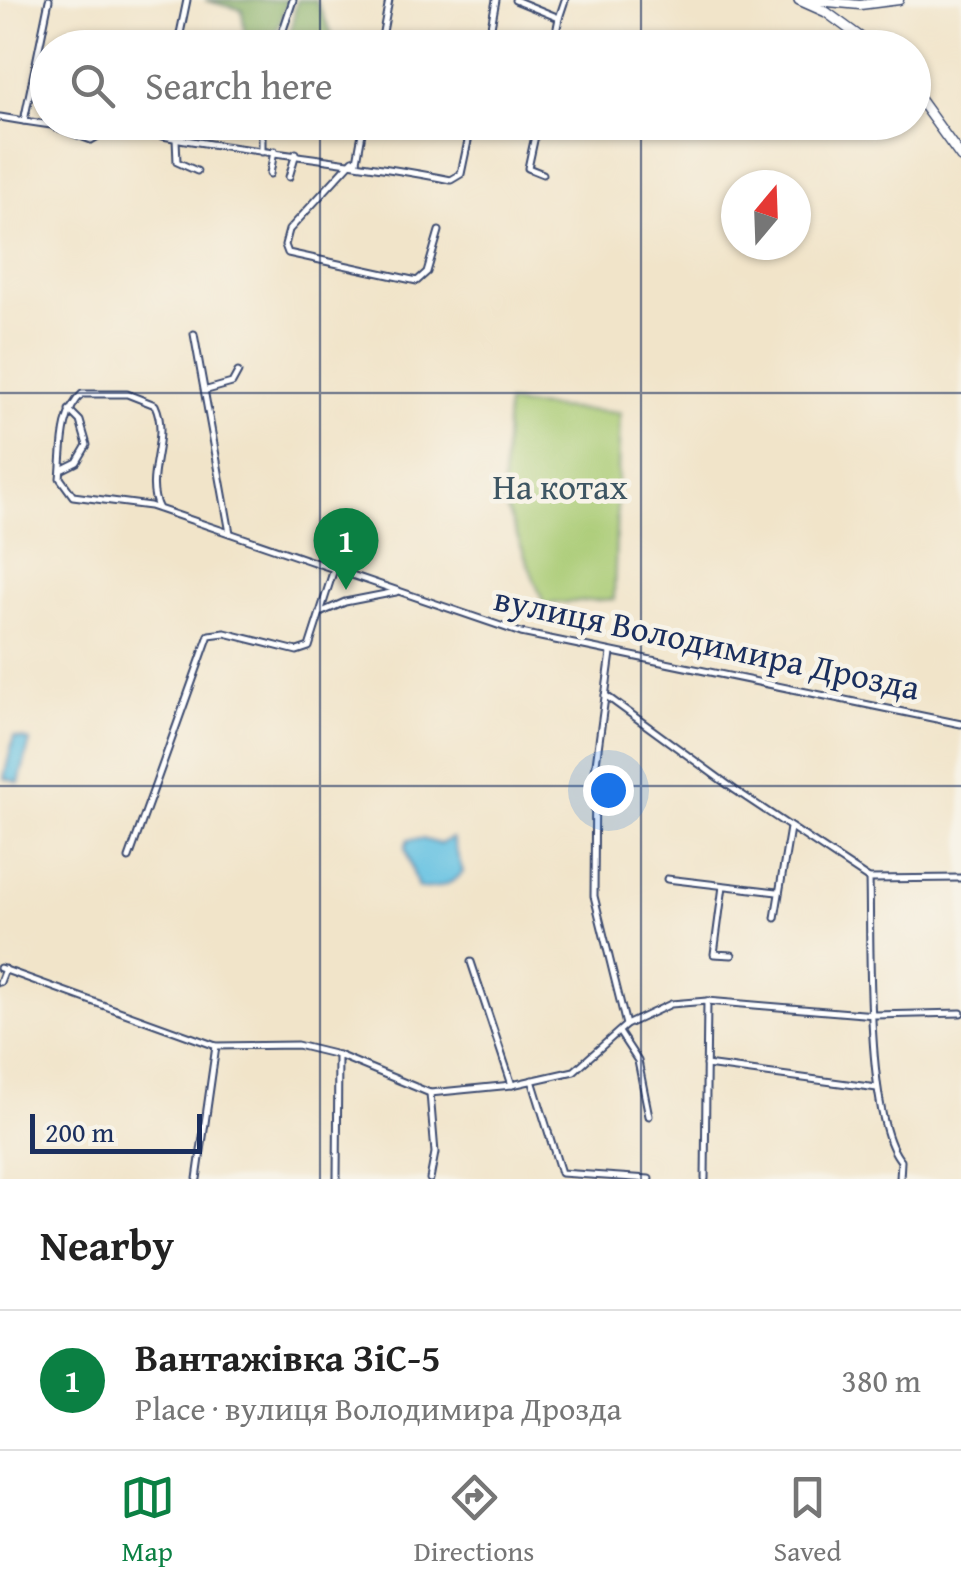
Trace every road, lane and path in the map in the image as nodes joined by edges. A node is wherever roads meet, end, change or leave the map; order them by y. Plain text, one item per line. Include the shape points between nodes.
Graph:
1 (49, 0) edge
2 (187, 0) edge
3 (293, 0) edge
4 (389, 0) edge
5 (496, 0) edge
6 (515, 0) edge
7 (565, 0) edge
8 (798, 0) edge
9 (807, 0) edge
10 (899, 0) edge
11 (559, 18) junction
12 (43, 30) edge
13 (181, 30) edge
14 (283, 30) edge
15 (383, 30) edge
16 (487, 30) edge
17 (557, 30) edge
18 (850, 30) edge
19 (30, 92) edge
20 (931, 116) edge
21 (0, 117) edge
22 (24, 121) junction
23 (30, 122) edge
24 (176, 140) edge
25 (183, 140) edge
26 (262, 140) edge
27 (360, 140) edge
28 (468, 140) edge
29 (534, 140) edge
30 (262, 152) junction
31 (274, 152) junction
32 (296, 153) junction
33 (961, 157) edge
34 (355, 160) junction
35 (196, 171) dead end
36 (270, 174) dead end
37 (543, 174) dead end
38 (289, 178) dead end
39 (439, 230) dead end
40 (194, 334) dead end
41 (238, 372) dead end
42 (207, 390) junction
43 (69, 410) junction
44 (61, 469) junction
45 (151, 495) junction
46 (141, 504) junction
47 (159, 509) junction
48 (230, 533) junction
49 (334, 569) junction
50 (398, 591) junction
51 (322, 612) junction
52 (611, 652) junction
53 (605, 695) junction
54 (961, 724) edge
55 (790, 828) junction
56 (129, 858) dead end
57 (869, 878) junction
58 (961, 878) edge
59 (667, 880) dead end
60 (722, 886) junction
61 (777, 892) junction
62 (775, 918) dead end
63 (732, 955) dead end
64 (471, 962) dead end
65 (3, 968) edge
66 (0, 982) edge
67 (707, 1001) junction
68 (874, 1014) junction
69 (961, 1014) edge
70 (626, 1025) junction
71 (619, 1032) junction
72 (216, 1046) junction
73 (338, 1055) junction
74 (706, 1065) junction
75 (532, 1080) junction
76 (512, 1084) junction
77 (877, 1088) junction
78 (430, 1093) junction
79 (650, 1116) dead end
80 (560, 1176) edge
81 (197, 1179) edge
82 (337, 1179) edge
83 (430, 1179) edge
84 (649, 1179) edge
85 (705, 1179) edge
86 (900, 1179) edge

1 - 12 street
2 - 13 street
3 - 14 street
4 - 15 street
5 - 16 street
6 - 11 street
7 - 11 street
8 - 18 main road
9 - 10 street
11 - 17 street
19 - 22 street
20 - 33 main road
21 - 22 street
22 - 23 street
24 - 35 street via 176,162
25 - 30 street
26 - 30 street
27 - 34 street
28 - 34 street via 461,174 451,180
29 - 37 street via 528,168
30 - 31 street
31 - 32 street
31 - 36 street
32 - 34 street
32 - 38 street
34 - 39 street via 289,230 288,254 417,281 427,272
40 - 42 street
41 - 42 street via 232,383
42 - 48 street
43 - 44 street
43 - 44 street via 87,445 77,462
43 - 45 street via 92,392 154,404 162,420
44 - 46 street, вулиця Володимира Дрозда via 73,496
45 - 46 street
45 - 47 street
46 - 47 street, вулиця Володимира Дрозда
47 - 48 street, вулиця Володимира Дрозда
48 - 49 street, вулиця Володимира Дрозда
49 - 50 street, вулиця Володимира Дрозда
49 - 51 street
50 - 51 street
50 - 52 street, вулиця Володимира Дрозда via 521,633
51 - 56 street via 309,647 297,651 209,634
52 - 53 street
52 - 54 street, вулиця Володимира Дрозда
53 - 55 street
53 - 70 street via 595,771 594,896
55 - 57 street
55 - 61 street
57 - 58 street
57 - 68 street
59 - 60 street
60 - 61 street
60 - 63 street via 714,954
61 - 62 street
64 - 76 street
65 - 66 street
65 - 72 street
67 - 68 street
67 - 70 street via 672,1004
67 - 74 street
68 - 69 street
68 - 77 street
70 - 71 street
71 - 75 street via 574,1071
71 - 79 street via 638,1061
72 - 73 street via 283,1044
72 - 81 street
73 - 78 street
73 - 82 street
74 - 77 street
74 - 85 street
75 - 76 street
75 - 80 street
76 - 78 street
77 - 86 street via 890,1150 901,1162
78 - 83 street
80 - 84 street

